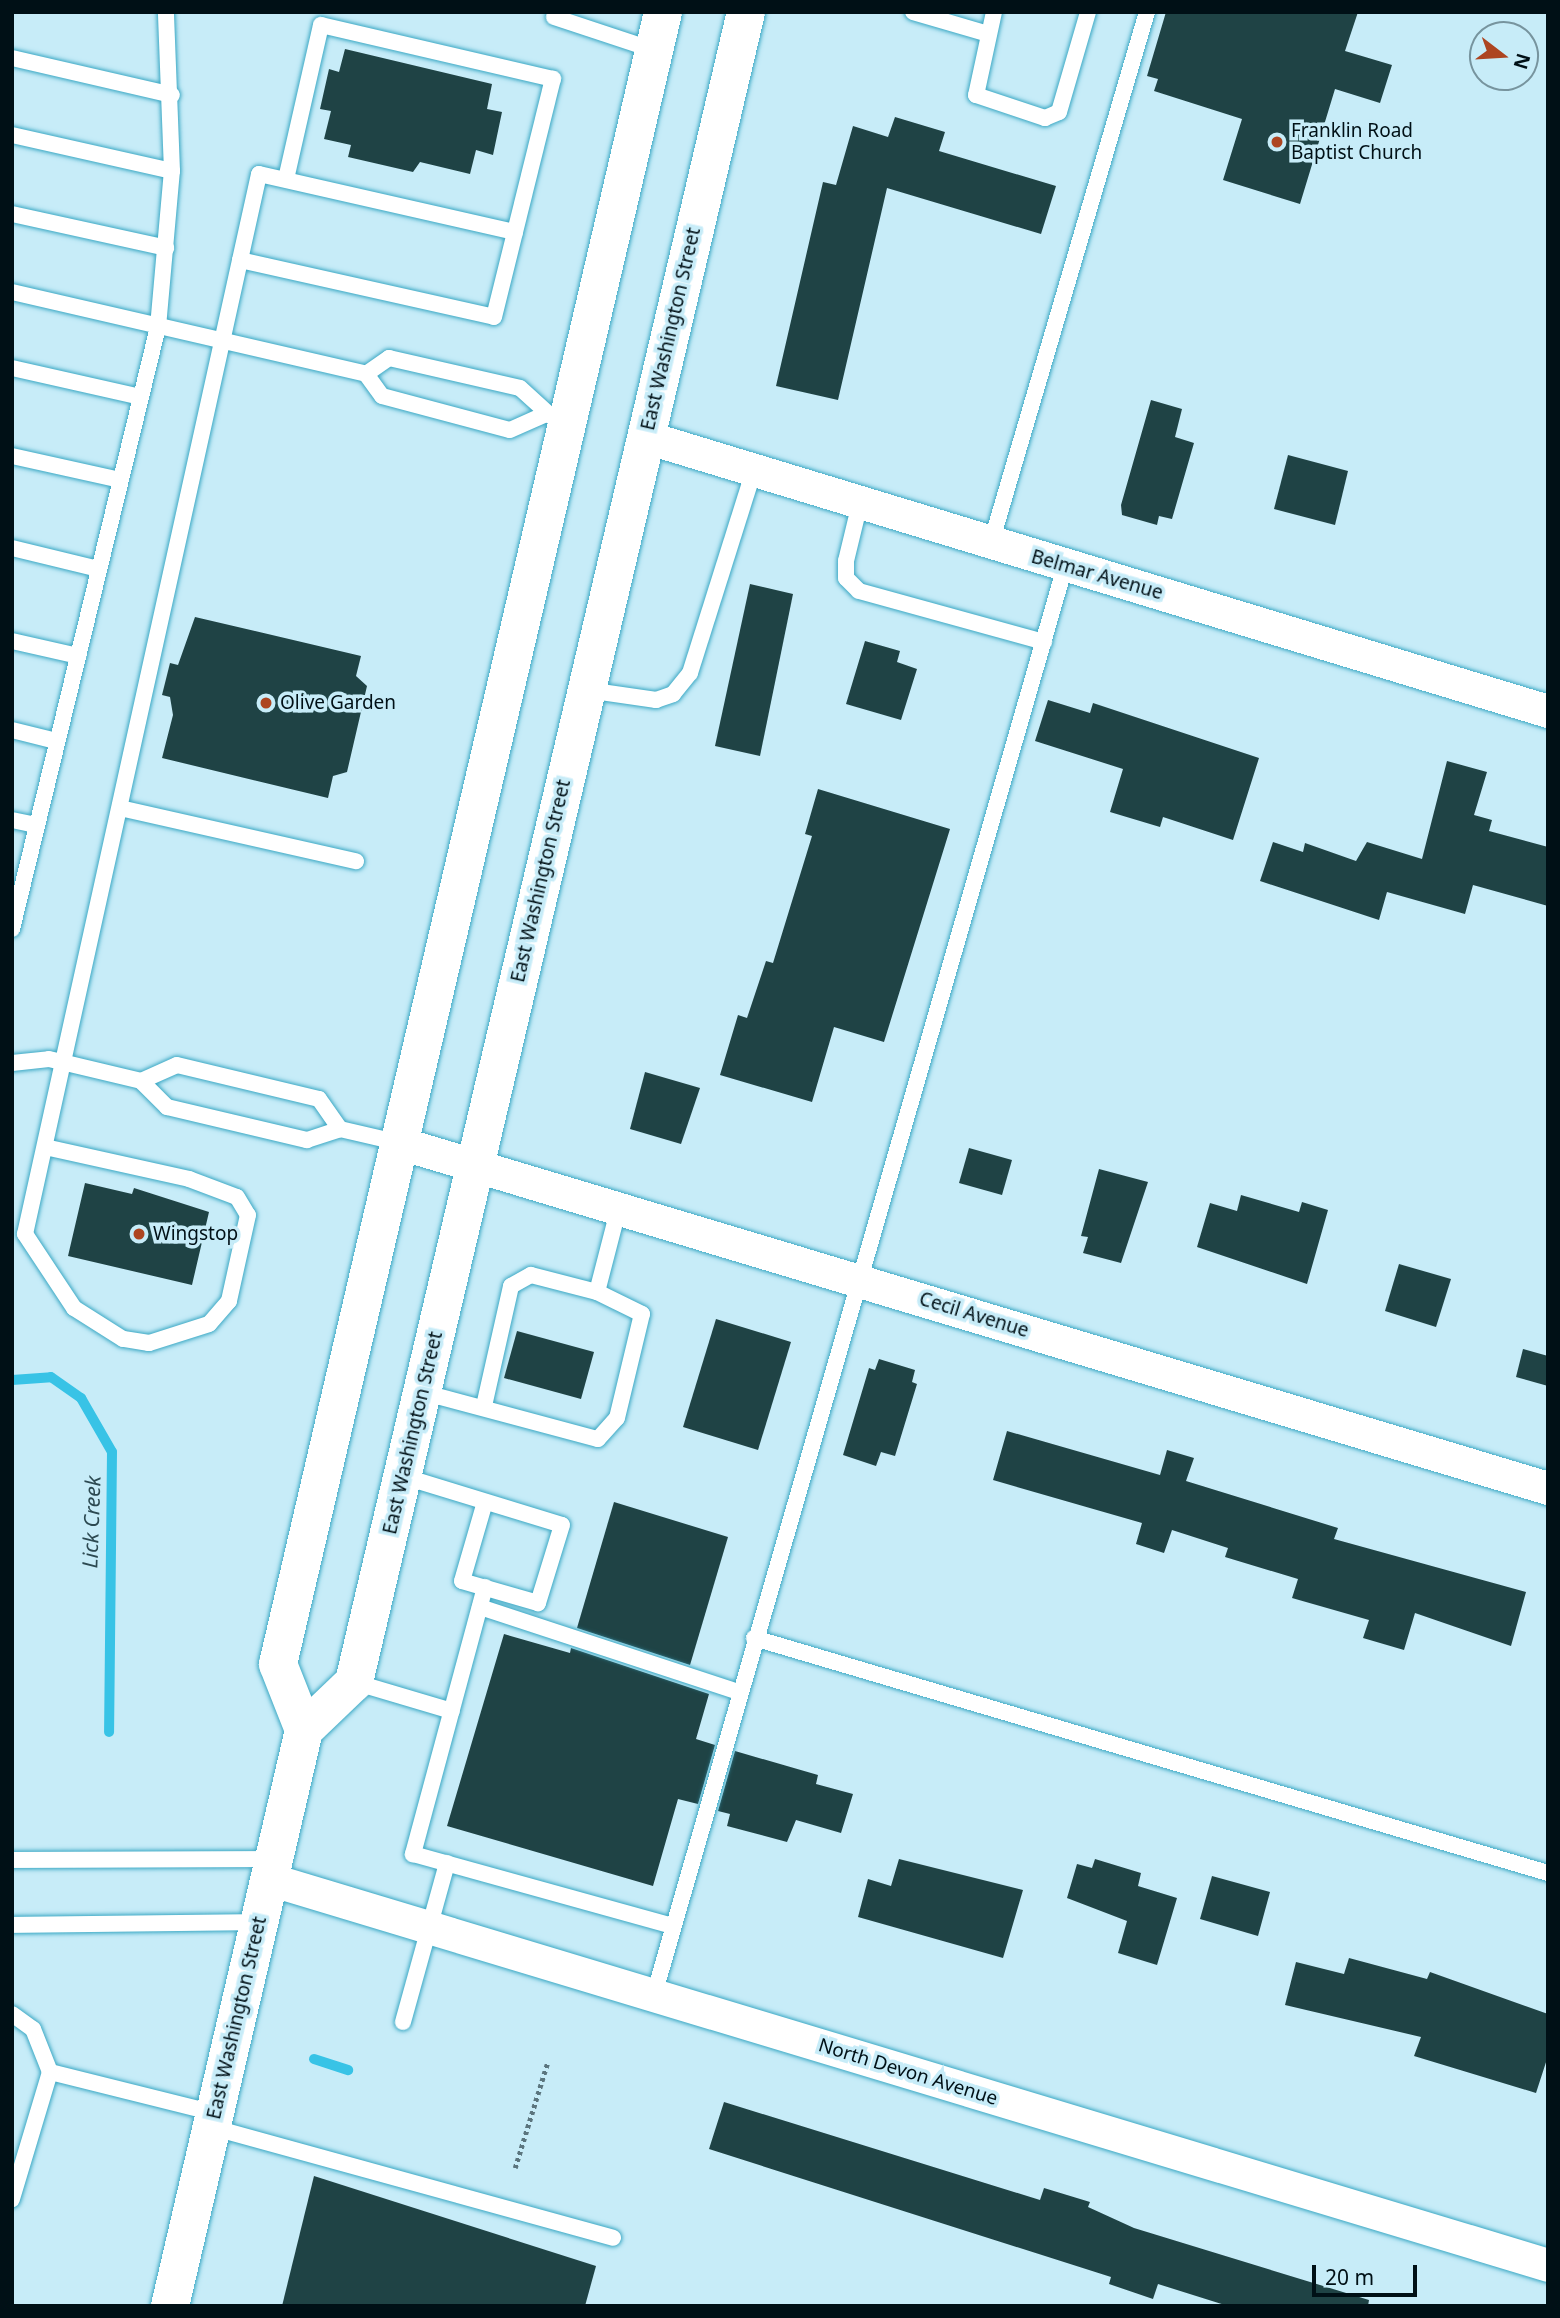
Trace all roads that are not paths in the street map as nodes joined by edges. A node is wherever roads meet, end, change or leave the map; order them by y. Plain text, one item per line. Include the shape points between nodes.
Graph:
1 (166, 12) edge
2 (663, 12) edge
3 (746, 12) edge
4 (913, 12) edge
5 (994, 12) edge
6 (1088, 12) edge
7 (1147, 12) edge
8 (554, 17) dead end
9 (988, 34) junction
10 (654, 50) junction
11 (12, 58) edge
12 (172, 95) junction
13 (12, 135) edge
14 (172, 171) junction
15 (286, 179) junction
16 (12, 214) edge
17 (515, 232) junction
18 (166, 248) junction
19 (240, 260) junction
20 (12, 292) edge
21 (158, 327) junction
22 (221, 340) junction
23 (12, 368) edge
24 (366, 374) junction
25 (141, 397) junction
26 (556, 418) junction
27 (646, 437) junction
28 (12, 456) edge
29 (754, 470) junction
30 (120, 480) junction
31 (860, 503) junction
32 (991, 543) junction
33 (12, 548) edge
34 (1065, 566) junction
35 (99, 569) junction
36 (12, 641) edge
37 (1044, 642) junction
38 (78, 656) junction
39 (587, 690) junction
40 (1548, 711) edge
41 (12, 730) edge
42 (56, 741) junction
43 (120, 808) junction
44 (12, 820) edge
45 (36, 825) junction
46 (356, 861) dead end
47 (15, 909) edge
48 (12, 929) edge
49 (12, 1063) edge
50 (65, 1063) junction
51 (141, 1081) junction
52 (340, 1129) junction
53 (400, 1143) junction
54 (45, 1147) junction
55 (475, 1164) junction
56 (618, 1207) junction
57 (859, 1280) junction
58 (597, 1292) junction
59 (422, 1392) junction
60 (484, 1406) junction
61 (402, 1476) junction
62 (1548, 1488) edge
63 (485, 1502) junction
64 (485, 1587) junction
65 (480, 1607) junction
66 (754, 1638) junction
67 (354, 1682) junction
68 (739, 1692) junction
69 (452, 1711) junction
70 (304, 1730) junction
71 (12, 1860) edge
72 (447, 1863) junction
73 (271, 1869) junction
74 (1548, 1872) edge
75 (259, 1922) junction
76 (12, 1925) edge
77 (673, 1926) junction
78 (431, 1928) junction
79 (654, 1995) junction
80 (12, 2014) edge
81 (403, 2022) dead end
82 (50, 2072) junction
83 (213, 2120) junction
84 (12, 2199) edge
85 (613, 2238) dead end
86 (1548, 2265) edge
87 (170, 2306) edge

1 - 12 lane
2 - 10 main road
3 - 27 main road, East Washington Street
4 - 9 lane
5 - 9 lane
6 - 9 lane via 1054,117 976,95
7 - 32 lane
8 - 10 lane
10 - 26 main road
11 - 12 lane
12 - 14 lane
13 - 14 lane
14 - 18 lane
15 - 17 lane
15 - 17 lane via 321,25 553,79
15 - 19 lane via 259,174
16 - 18 lane
17 - 19 lane via 494,317
18 - 21 lane
19 - 22 lane
20 - 21 lane
21 - 22 lane
21 - 25 lane
22 - 24 lane
22 - 43 lane
23 - 25 lane
24 - 26 lane via 382,396 510,430
24 - 26 lane via 388,358 520,388
25 - 30 lane
26 - 53 main road
27 - 29 street, Belmar Avenue
27 - 39 main road, East Washington Street
28 - 30 lane
29 - 31 street, Belmar Avenue
29 - 39 lane via 690,673 673,694 656,700
30 - 35 lane
31 - 32 street, Belmar Avenue
31 - 37 lane via 846,561 846,578 859,591
32 - 34 street, Belmar Avenue
33 - 35 lane
34 - 37 lane
34 - 40 street, Belmar Avenue
35 - 38 lane
36 - 38 lane
37 - 57 lane
38 - 42 lane
39 - 55 main road, East Washington Street
41 - 42 lane
42 - 45 lane
43 - 46 lane
43 - 50 lane
44 - 45 lane
45 - 47 lane
47 - 48 lane
49 - 50 lane
50 - 51 lane
50 - 54 lane
51 - 52 lane via 167,1107 307,1140
51 - 52 lane via 177,1065 319,1099
52 - 53 lane
53 - 55 street, Cecil Avenue
53 - 70 main road via 278,1664
54 - 54 lane via 25,1234 74,1308 123,1339 149,1343 209,1324 229,1301 248,1215 237,1197 202,1182
55 - 56 street, Cecil Avenue
55 - 59 main road, East Washington Street
56 - 57 street, Cecil Avenue
56 - 58 lane
57 - 62 street, Cecil Avenue
57 - 66 lane
58 - 60 lane via 519,1276 511,1286
58 - 60 lane via 642,1314 608,1432 598,1439
59 - 60 lane
59 - 61 main road, East Washington Street
61 - 63 lane
61 - 67 main road, East Washington Street
63 - 64 lane via 462,1581
63 - 64 lane via 562,1525 538,1603
64 - 65 lane
65 - 68 lane
65 - 69 lane
66 - 68 lane
66 - 74 lane
67 - 69 lane
67 - 70 main road
68 - 77 lane
69 - 72 lane via 413,1854
70 - 73 main road, East Washington Street
71 - 73 lane
72 - 77 lane
72 - 78 lane
73 - 75 main road, East Washington Street
73 - 78 street, North Devon Avenue
75 - 76 lane
75 - 83 main road, East Washington Street
77 - 79 lane
78 - 79 street, North Devon Avenue
78 - 81 lane
79 - 86 street, North Devon Avenue
80 - 82 lane via 33,2029
82 - 83 lane
82 - 84 lane
83 - 85 lane
83 - 87 main road, East Washington Street

